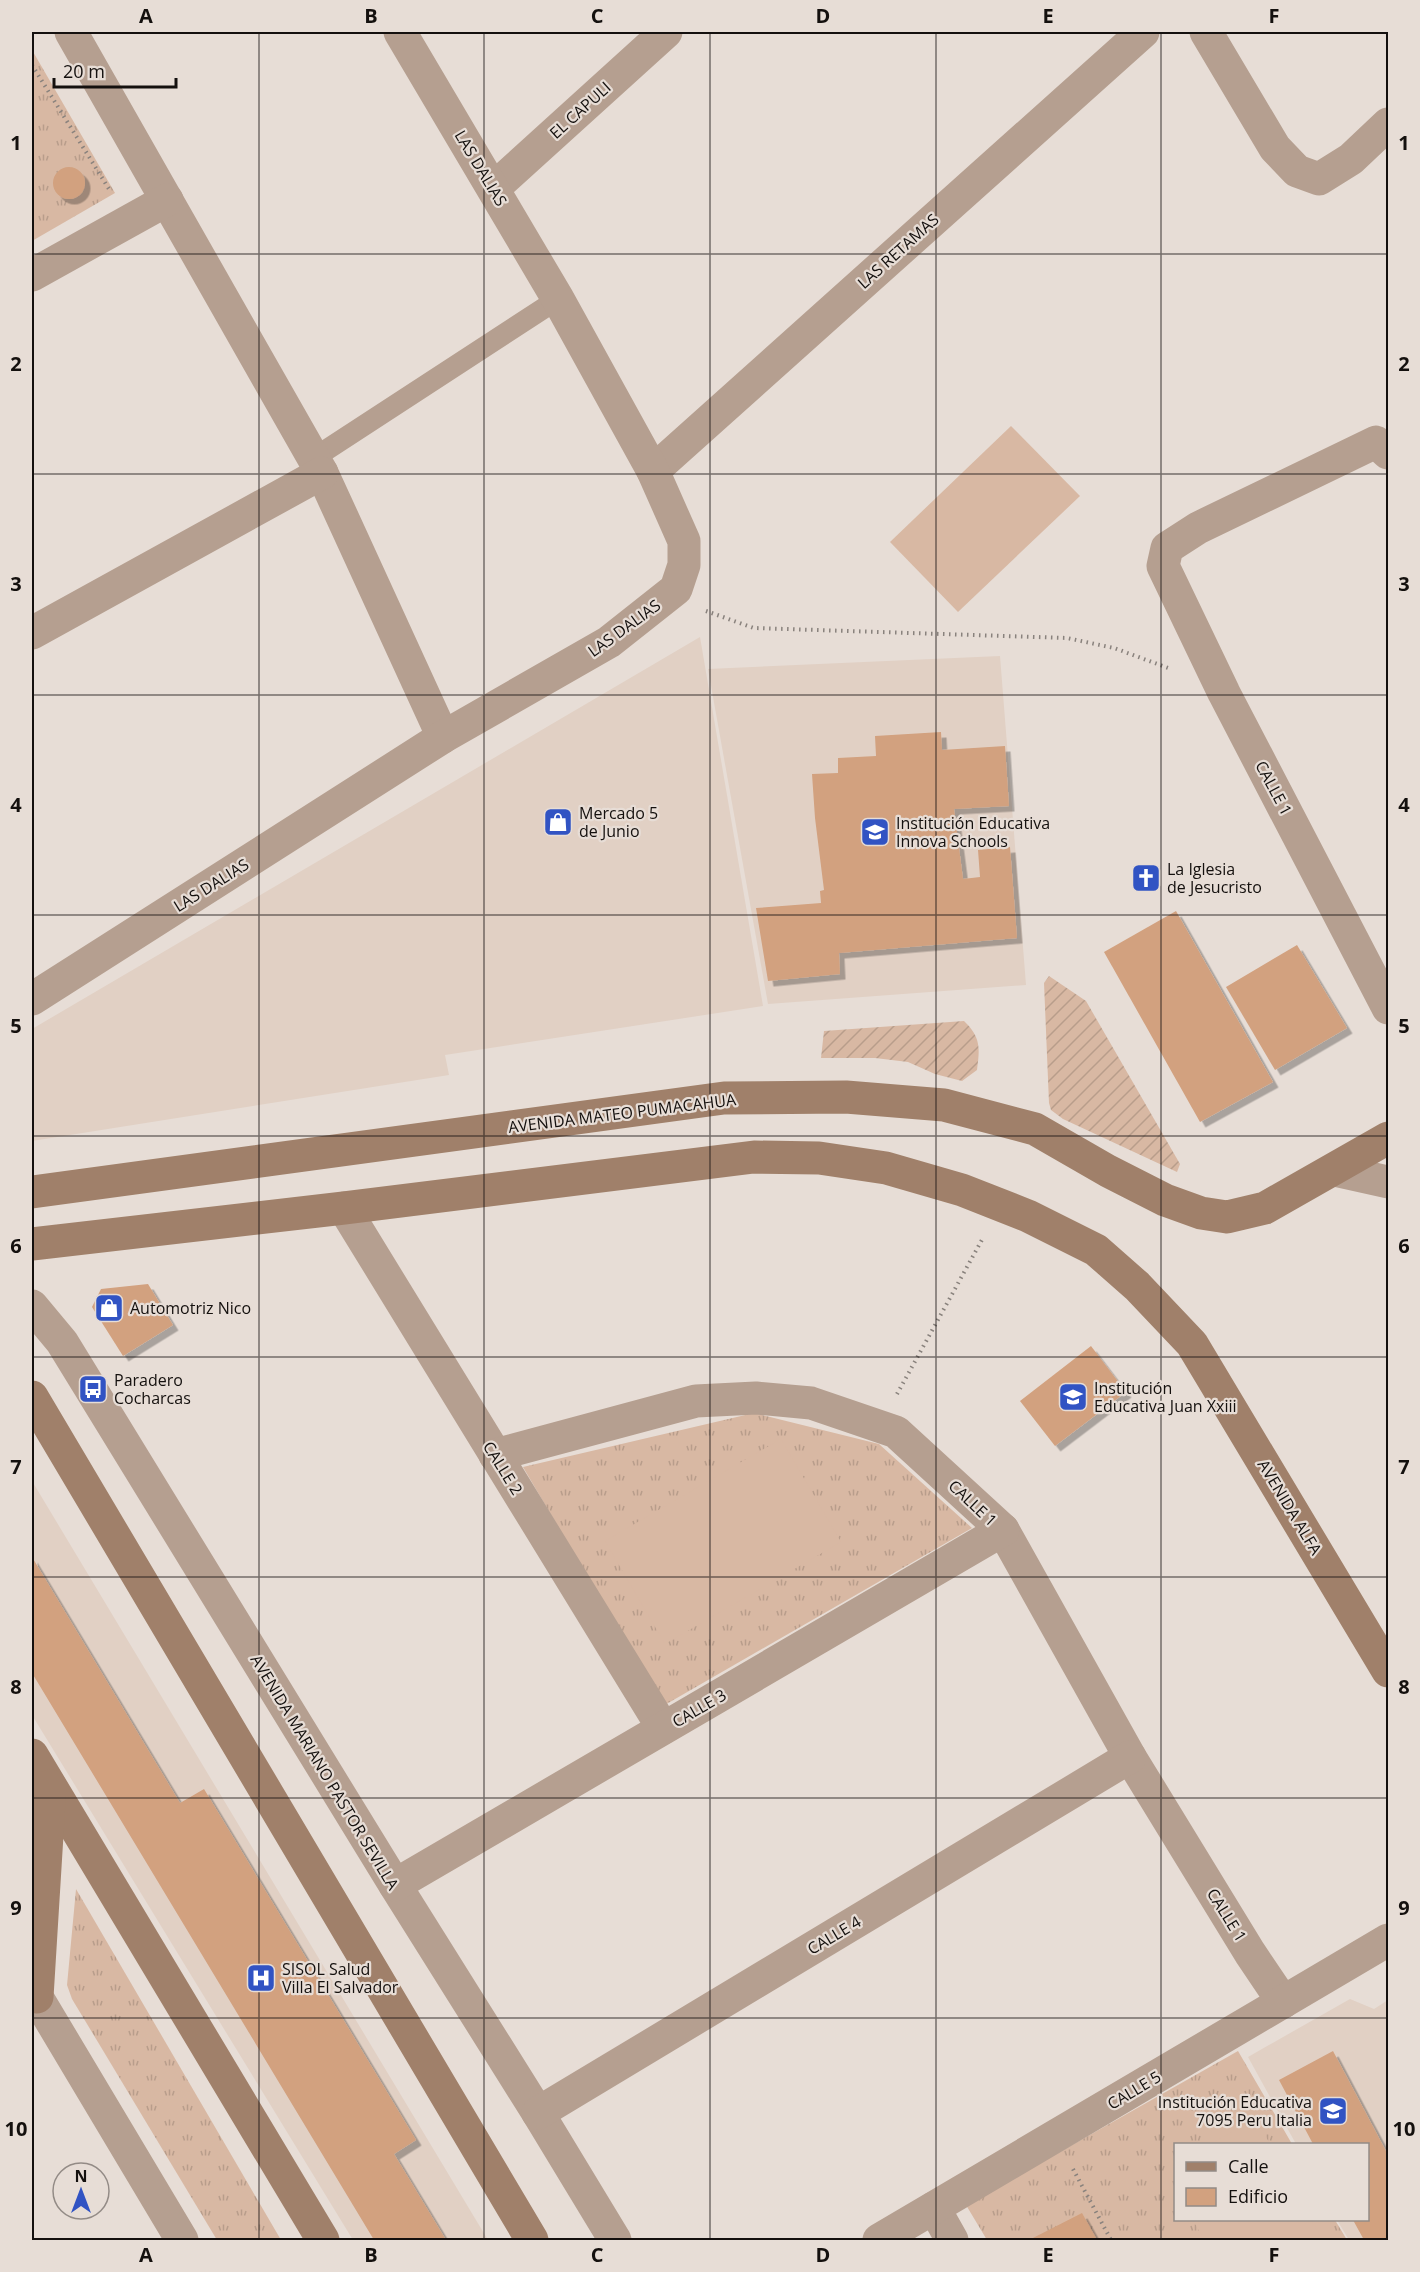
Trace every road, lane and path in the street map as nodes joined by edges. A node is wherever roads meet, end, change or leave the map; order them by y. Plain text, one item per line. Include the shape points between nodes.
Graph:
1 (71, 32) edge
2 (399, 32) edge
3 (666, 32) edge
4 (1143, 32) edge
5 (1206, 32) edge
6 (32, 65) edge
7 (1389, 124) edge
8 (494, 188) junction
9 (102, 196) dead end
10 (167, 200) junction
11 (32, 275) edge
12 (558, 299) junction
13 (1389, 453) edge
14 (318, 465) junction
15 (653, 471) junction
16 (666, 597) junction
17 (32, 633) edge
18 (1224, 693) junction
19 (443, 737) junction
20 (32, 999) edge
21 (1389, 1008) edge
22 (1389, 1138) edge
23 (1334, 1170) junction
24 (1389, 1182) edge
25 (32, 1192) edge
26 (1001, 1205) junction
27 (344, 1208) junction
28 (32, 1244) edge
29 (32, 1306) edge
30 (32, 1397) edge
31 (879, 1426) junction
32 (495, 1455) junction
33 (1003, 1530) junction
34 (1389, 1671) edge
35 (663, 1728) junction
36 (32, 1755) edge
37 (1130, 1757) junction
38 (50, 1786) junction
39 (394, 1885) junction
40 (1389, 1940) edge
41 (33, 1995) edge
42 (1283, 2002) junction
43 (538, 2113) junction
44 (1072, 2168) dead end
45 (934, 2208) junction
46 (182, 2241) edge
47 (323, 2241) edge
48 (532, 2241) edge
49 (615, 2241) edge
50 (879, 2241) edge
51 (952, 2241) edge
52 (1111, 2241) edge

1 - 10 street
2 - 8 street, LAS DALIAS
3 - 8 street, EL CAPULI
4 - 15 street, LAS RETAMAS
5 - 7 street via 1275,148 1297,171 1319,179 1350,159
6 - 9 path via 111,191
8 - 12 street, LAS DALIAS
10 - 11 street
10 - 14 street
12 - 14 lane
12 - 15 street, LAS DALIAS
13 - 18 street, CALLE 1 via 1376,442 1198,528 1167,548 1163,566
14 - 17 street
14 - 19 street
15 - 16 street, LAS DALIAS via 684,541 681,578
16 - 18 path via 754,628 1067,638 1114,648
16 - 19 street, LAS DALIAS via 609,642
18 - 21 street, CALLE 1
19 - 20 street, LAS DALIAS
22 - 23 street, AVENIDA MATEO PUMACAHUA
23 - 24 street
23 - 25 street, AVENIDA MATEO PUMACAHUA via 1265,1208 1227,1217 1201,1214 1108,1171 1035,1129 944,1105 846,1097 724,1098
26 - 27 street via 886,1168 819,1158 754,1157
26 - 31 path
26 - 34 street, AVENIDA ALFA via 1096,1250 1192,1344
27 - 28 street
27 - 32 street, CALLE 2
29 - 39 street, AVENIDA MARIANO PASTOR SEVILLA via 62,1342
30 - 48 street
31 - 32 street, CALLE 1 via 811,1403 756,1398 696,1401
31 - 33 street, CALLE 1 via 896,1432
32 - 35 street, CALLE 2
33 - 35 street, CALLE 3
33 - 37 street, CALLE 1
35 - 39 street, CALLE 3
36 - 38 street
37 - 42 street, CALLE 1
37 - 43 street, CALLE 4
38 - 41 street
38 - 47 street
39 - 43 street, AVENIDA MARIANO PASTOR SEVILLA
40 - 42 street, CALLE 5
41 - 46 street
42 - 45 street, CALLE 5
43 - 49 street, AVENIDA MARIANO PASTOR SEVILLA
44 - 52 path
45 - 50 street, CALLE 5
45 - 51 street

